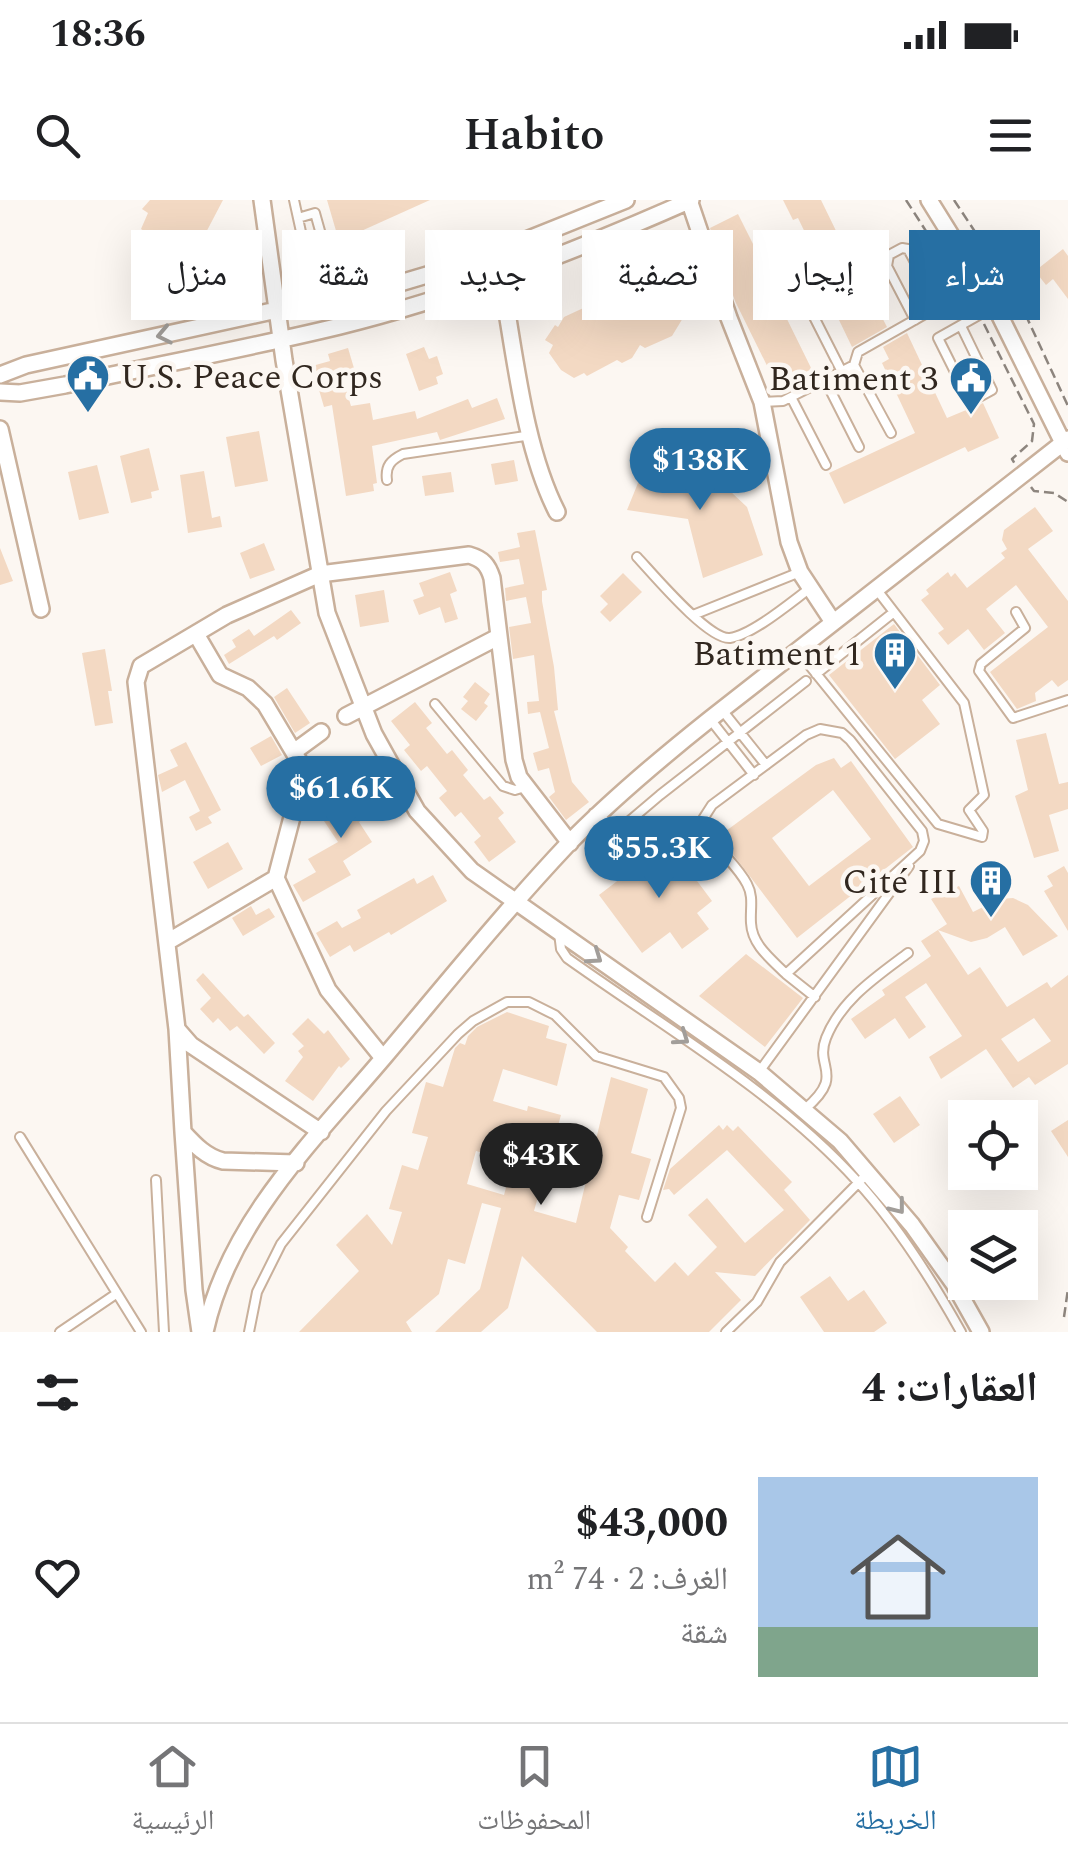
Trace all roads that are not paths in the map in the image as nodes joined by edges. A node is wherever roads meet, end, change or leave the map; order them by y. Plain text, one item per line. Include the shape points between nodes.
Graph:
1 (262, 200) edge
2 (294, 200) edge
3 (626, 200) edge
4 (690, 200) edge
5 (929, 200) edge
6 (298, 218) junction
7 (301, 230) edge
8 (320, 230) edge
9 (948, 230) edge
10 (909, 250) edge
11 (562, 253) edge
12 (405, 281) edge
13 (425, 302) edge
14 (909, 308) edge
15 (282, 309) edge
16 (276, 310) junction
17 (509, 320) edge
18 (816, 320) edge
19 (915, 320) edge
20 (972, 320) edge
21 (1003, 320) edge
22 (960, 326) junction
23 (281, 339) junction
24 (854, 365) junction
25 (842, 372) junction
26 (0, 375) edge
27 (825, 380) junction
28 (0, 392) edge
29 (791, 397) junction
30 (762, 402) junction
31 (0, 429) edge
32 (891, 433) dead end
33 (532, 436) junction
34 (1067, 444) edge
35 (859, 447) dead end
36 (826, 464) dead end
37 (387, 480) dead end
38 (557, 512) dead end
39 (637, 557) dead end
40 (800, 572) junction
41 (320, 574) junction
42 (876, 588) junction
43 (809, 589) junction
44 (41, 608) dead end
45 (894, 612) junction
46 (1016, 612) dead end
47 (693, 615) junction
48 (833, 622) junction
49 (196, 634) junction
50 (498, 637) junction
51 (798, 650) junction
52 (816, 674) junction
53 (806, 681) dead end
54 (1068, 700) edge
55 (434, 704) dead end
56 (362, 708) junction
57 (715, 714) junction
58 (346, 716) dead end
59 (321, 732) dead end
60 (740, 732) junction
61 (728, 742) junction
62 (294, 751) junction
63 (766, 765) junction
64 (754, 775) junction
65 (525, 787) junction
66 (596, 816) junction
67 (613, 835) junction
68 (570, 843) junction
69 (594, 851) dead end
70 (920, 851) junction
71 (276, 878) junction
72 (515, 901) junction
73 (560, 932) junction
74 (169, 941) junction
75 (908, 953) dead end
76 (786, 974) junction
77 (815, 997) junction
78 (177, 1029) junction
79 (383, 1058) junction
80 (759, 1072) junction
81 (805, 1109) junction
82 (183, 1132) junction
83 (321, 1132) junction
84 (20, 1137) dead end
85 (296, 1163) junction
86 (864, 1177) junction
87 (156, 1180) dead end
88 (647, 1217) dead end
89 (116, 1294) junction
90 (60, 1332) edge
91 (141, 1332) edge
92 (164, 1332) edge
93 (202, 1332) edge
94 (249, 1332) edge
95 (726, 1332) edge
96 (962, 1332) edge
97 (980, 1332) edge

1 - 16 street
2 - 6 lane
3 - 12 street
4 - 11 street
4 - 30 street
5 - 9 street
6 - 7 lane
6 - 8 lane via 315,214
10 - 14 lane via 889,254 888,266
13 - 23 street
15 - 16 street
16 - 23 street
16 -> 26 street
17 - 33 street
18 - 25 lane
19 - 24 lane via 858,352
20 - 22 lane
21 - 34 street
22 - 22 lane via 992,390 970,402 938,338
23 - 28 street via 65,385
23 - 41 street
24 - 25 lane
24 - 32 lane
25 - 27 lane
27 - 29 lane
27 - 35 lane
29 - 30 lane
29 - 36 lane
30 - 40 street
31 - 44 street
33 - 37 lane via 403,454 393,459
33 - 38 street
34 - 42 street
39 - 47 lane
40 - 43 street
40 - 47 lane
41 - 49 street
41 - 50 street via 480,558 492,578
41 - 56 street via 334,638
42 - 45 lane
42 - 48 street
43 - 47 lane via 728,638
43 - 48 street
45 - 52 lane
45 - 52 lane via 964,703 984,795 970,810 982,837 938,824
46 - 54 lane via 1025,628 979,671 1014,718
48 - 51 street
49 - 62 street via 214,669 257,695
49 - 74 street via 137,674
50 - 56 street
50 - 65 street via 514,760
51 - 52 lane
51 - 57 street
53 - 60 lane
55 - 65 lane via 503,786
56 - 58 street
56 - 72 street via 434,832 472,871
57 - 60 lane
57 - 61 lane
57 - 66 street
59 - 62 street
60 - 61 lane
60 - 63 lane
61 - 64 lane
61 - 67 lane
62 - 71 street via 302,779
63 - 64 lane
63 - 70 lane via 820,729 842,734 922,831
64 - 76 lane via 703,819 750,891 756,942
65 - 68 street
66 - 67 street
66 - 68 street
67 - 69 lane
68 - 72 street
70 - 76 lane
70 - 77 lane
71 - 74 street
71 - 79 street via 328,990
72 - 73 street
72 - 79 street
73 -> 80 street
73 -> 86 lane via 567,958
74 - 78 street
75 - 81 lane via 844,1007 824,1044 823,1091
76 - 77 lane
77 - 80 lane
78 - 82 street
78 - 83 street via 190,1045
79 - 83 street
80 - 81 street
81 - 86 street
82 - 85 street via 213,1158
82 - 93 street
83 - 85 street
84 - 89 lane
85 - 93 street via 235,1248
86 - 95 lane via 780,1262 757,1302
86 - 96 lane
86 -> 97 street via 934,1254
87 - 92 lane
88 - 94 lane via 680,1098 664,1077 596,1056 555,1015 529,1002 507,1002 458,1034 280,1244 257,1292
89 - 90 lane
89 - 91 lane

